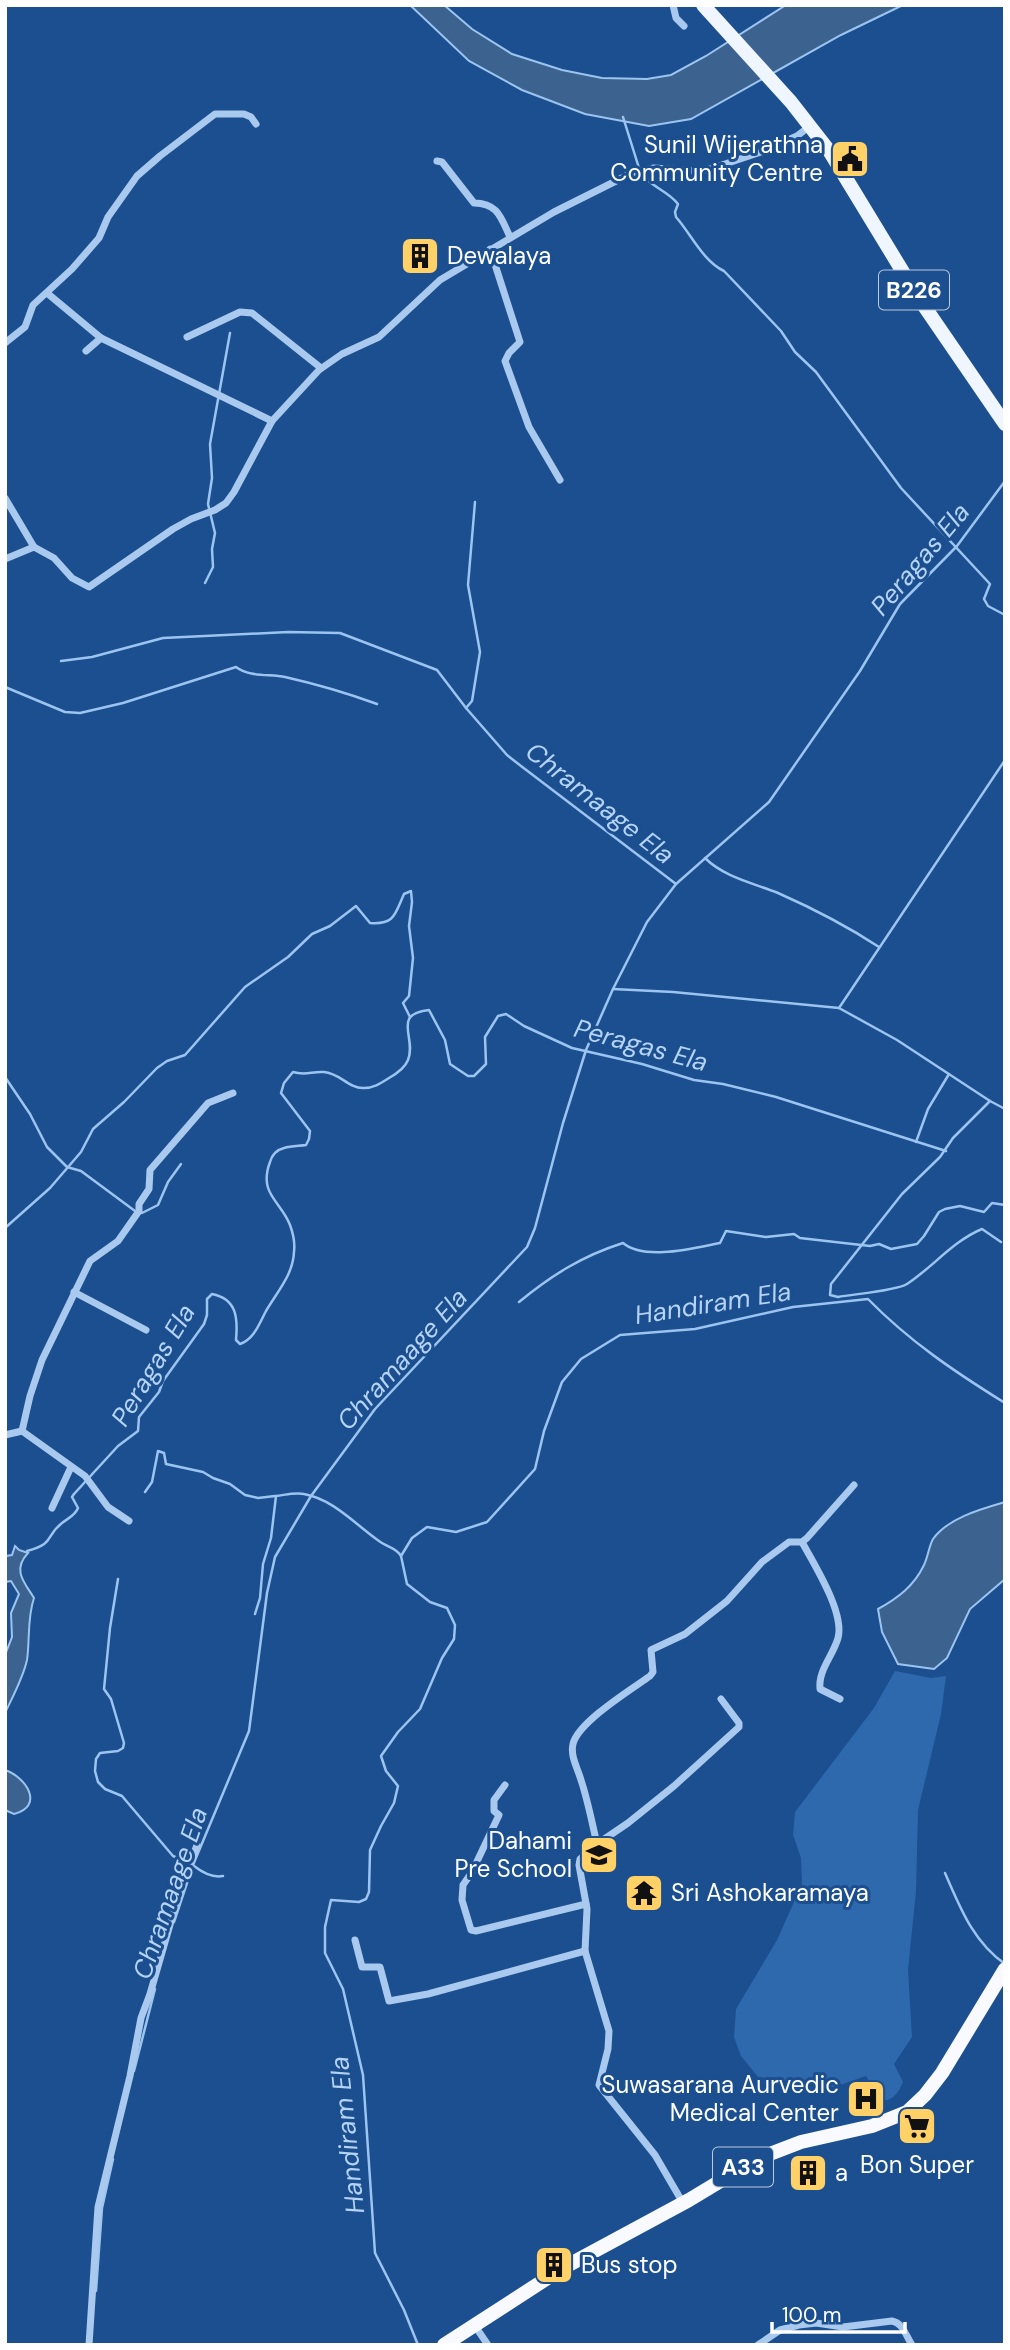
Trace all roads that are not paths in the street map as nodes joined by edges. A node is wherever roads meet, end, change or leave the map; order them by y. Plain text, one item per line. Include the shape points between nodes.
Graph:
1 (673, 5) edge
2 (703, 5) edge
3 (684, 26) dead end
4 (256, 124) dead end
5 (811, 125) junction
6 (437, 160) dead end
7 (510, 237) junction
8 (490, 249) junction
9 (47, 293) junction
10 (187, 337) dead end
11 (101, 338) junction
12 (5, 343) edge
13 (86, 351) dead end
14 (321, 368) junction
15 (272, 421) junction
16 (1005, 424) edge
17 (560, 480) dead end
18 (5, 498) edge
19 (34, 547) junction
20 (5, 559) edge
21 (233, 1093) dead end
22 (74, 1292) junction
23 (146, 1330) dead end
24 (22, 1431) junction
25 (5, 1435) edge
26 (71, 1467) junction
27 (854, 1486) dead end
28 (52, 1508) dead end
29 (129, 1521) dead end
30 (802, 1542) junction
31 (721, 1699) dead end
32 (840, 1699) dead end
33 (505, 1785) dead end
34 (597, 1844) junction
35 (197, 1845) dead end
36 (586, 1904) junction
37 (355, 1940) dead end
38 (584, 1951) junction
39 (1005, 1969) edge
40 (683, 2203) junction
41 (475, 2326) junction
42 (89, 2345) edge
43 (444, 2345) edge
44 (488, 2345) edge
45 (758, 2345) edge
46 (912, 2345) edge

1 - 3 street
2 - 5 main road, B226
4 - 9 street via 244,114 215,114 185,135 137,176 108,217 99,239
5 - 7 street via 761,152 710,169 638,171
5 - 16 main road, B226 via 920,300
6 - 7 street via 474,203 487,203 498,212
7 - 8 street
8 - 14 street via 440,280 379,337
8 - 17 street via 520,342 505,361 529,427
9 - 11 street
9 - 12 street via 33,305 25,327
10 - 14 street via 240,312 252,313
11 - 13 street
11 - 15 street
14 - 15 street
15 - 19 street via 226,503 173,529 103,579 86,587
18 - 19 street
19 - 20 street
21 - 22 street via 208,1103 150,1170 149,1189 138,1212 118,1241 90,1261
22 - 23 street
22 - 24 street via 42,1360
24 - 25 street
24 - 26 street
26 - 28 street
26 - 29 street via 87,1478 108,1507
27 - 30 street
30 - 32 street via 832,1599 839,1627 819,1686
30 - 34 street via 789,1542 685,1634 651,1650 650,1676 622,1694 575,1738 572,1757
31 - 34 street via 739,1727 674,1786
33 - 36 street via 494,1800 499,1815 463,1885 462,1900 471,1930
34 - 36 street via 580,1859
35 - 42 street via 141,2018 99,2207
36 - 38 street
37 - 38 street via 362,1967 380,1967 389,2001
38 - 40 street via 609,2031 599,2085 644,2139
39 - 40 highway, A33 via 942,2073 907,2112 761,2157
40 - 41 highway, A33 via 563,2268
41 - 43 highway, A33
41 - 44 street
45 - 46 street via 780,2330 799,2325 892,2321 902,2327

